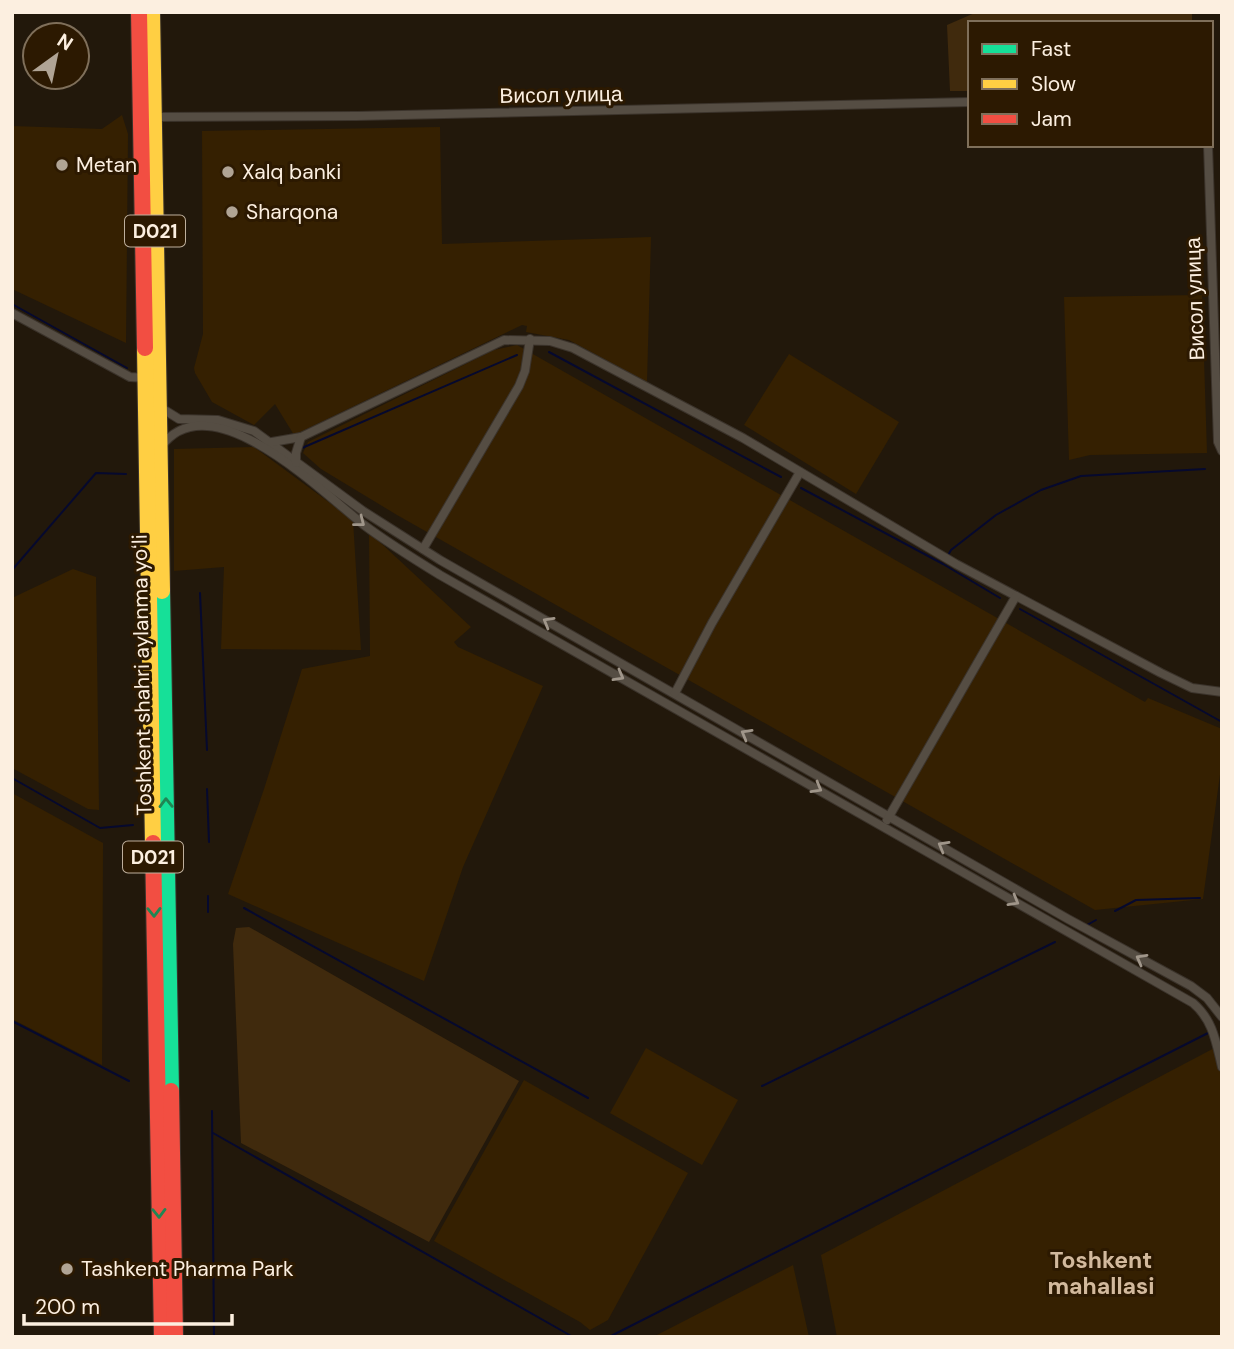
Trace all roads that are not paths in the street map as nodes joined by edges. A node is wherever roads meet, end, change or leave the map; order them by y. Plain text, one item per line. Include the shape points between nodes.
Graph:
1 (139, 12) edge
2 (152, 12) edge
3 (968, 102) edge
4 (153, 117) junction
5 (1208, 147) edge
6 (12, 313) edge
7 (530, 339) junction
8 (146, 378) junction
9 (158, 405) junction
10 (300, 437) junction
11 (271, 442) junction
12 (159, 449) junction
13 (1222, 451) edge
14 (296, 463) junction
15 (800, 472) junction
16 (423, 549) junction
17 (1016, 596) junction
18 (584, 642) junction
19 (578, 653) junction
20 (157, 669) junction
21 (1222, 692) edge
22 (675, 693) junction
23 (890, 816) junction
24 (883, 826) junction
25 (1200, 992) junction
26 (1193, 1003) junction
27 (1222, 1017) edge
28 (1222, 1067) edge
29 (162, 1337) edge
30 (175, 1337) edge

1 - 8 highway, Toshkent shahri aylanma yoʻli / D021
2 - 4 highway, Toshkent shahri aylanma yoʻli / D021
3 - 4 street, Висол улица
4 - 9 highway, Toshkent shahri aylanma yoʻli / D021
5 - 13 street, Висол улица via 1218,442
6 - 8 street via 130,377
7 - 10 street via 504,340
7 - 15 street via 573,348
7 - 16 street via 519,386
8 - 20 highway, Toshkent shahri aylanma yoʻli / D021
9 - 11 street via 179,419 229,422
9 - 12 highway, Toshkent shahri aylanma yoʻli / D021
10 - 11 street
10 - 14 street
11 - 14 street
12 -> 19 street via 173,433 189,428 212,428 247,437 411,558
12 - 20 highway, Toshkent shahri aylanma yoʻli / D021
14 - 16 street
15 - 17 street
15 - 22 street
18 -> 16 street
17 - 21 street via 1182,683
17 - 23 street
18 - 19 street
18 - 22 street
19 -> 24 street
20 -> 29 highway, Toshkent shahri aylanma yoʻli / D021
30 -> 20 highway, Toshkent shahri aylanma yoʻli / D021
23 -> 22 street
23 - 24 street
25 -> 23 street
24 -> 26 street
25 - 26 street
25 - 27 street
26 - 28 street via 1212,1027

